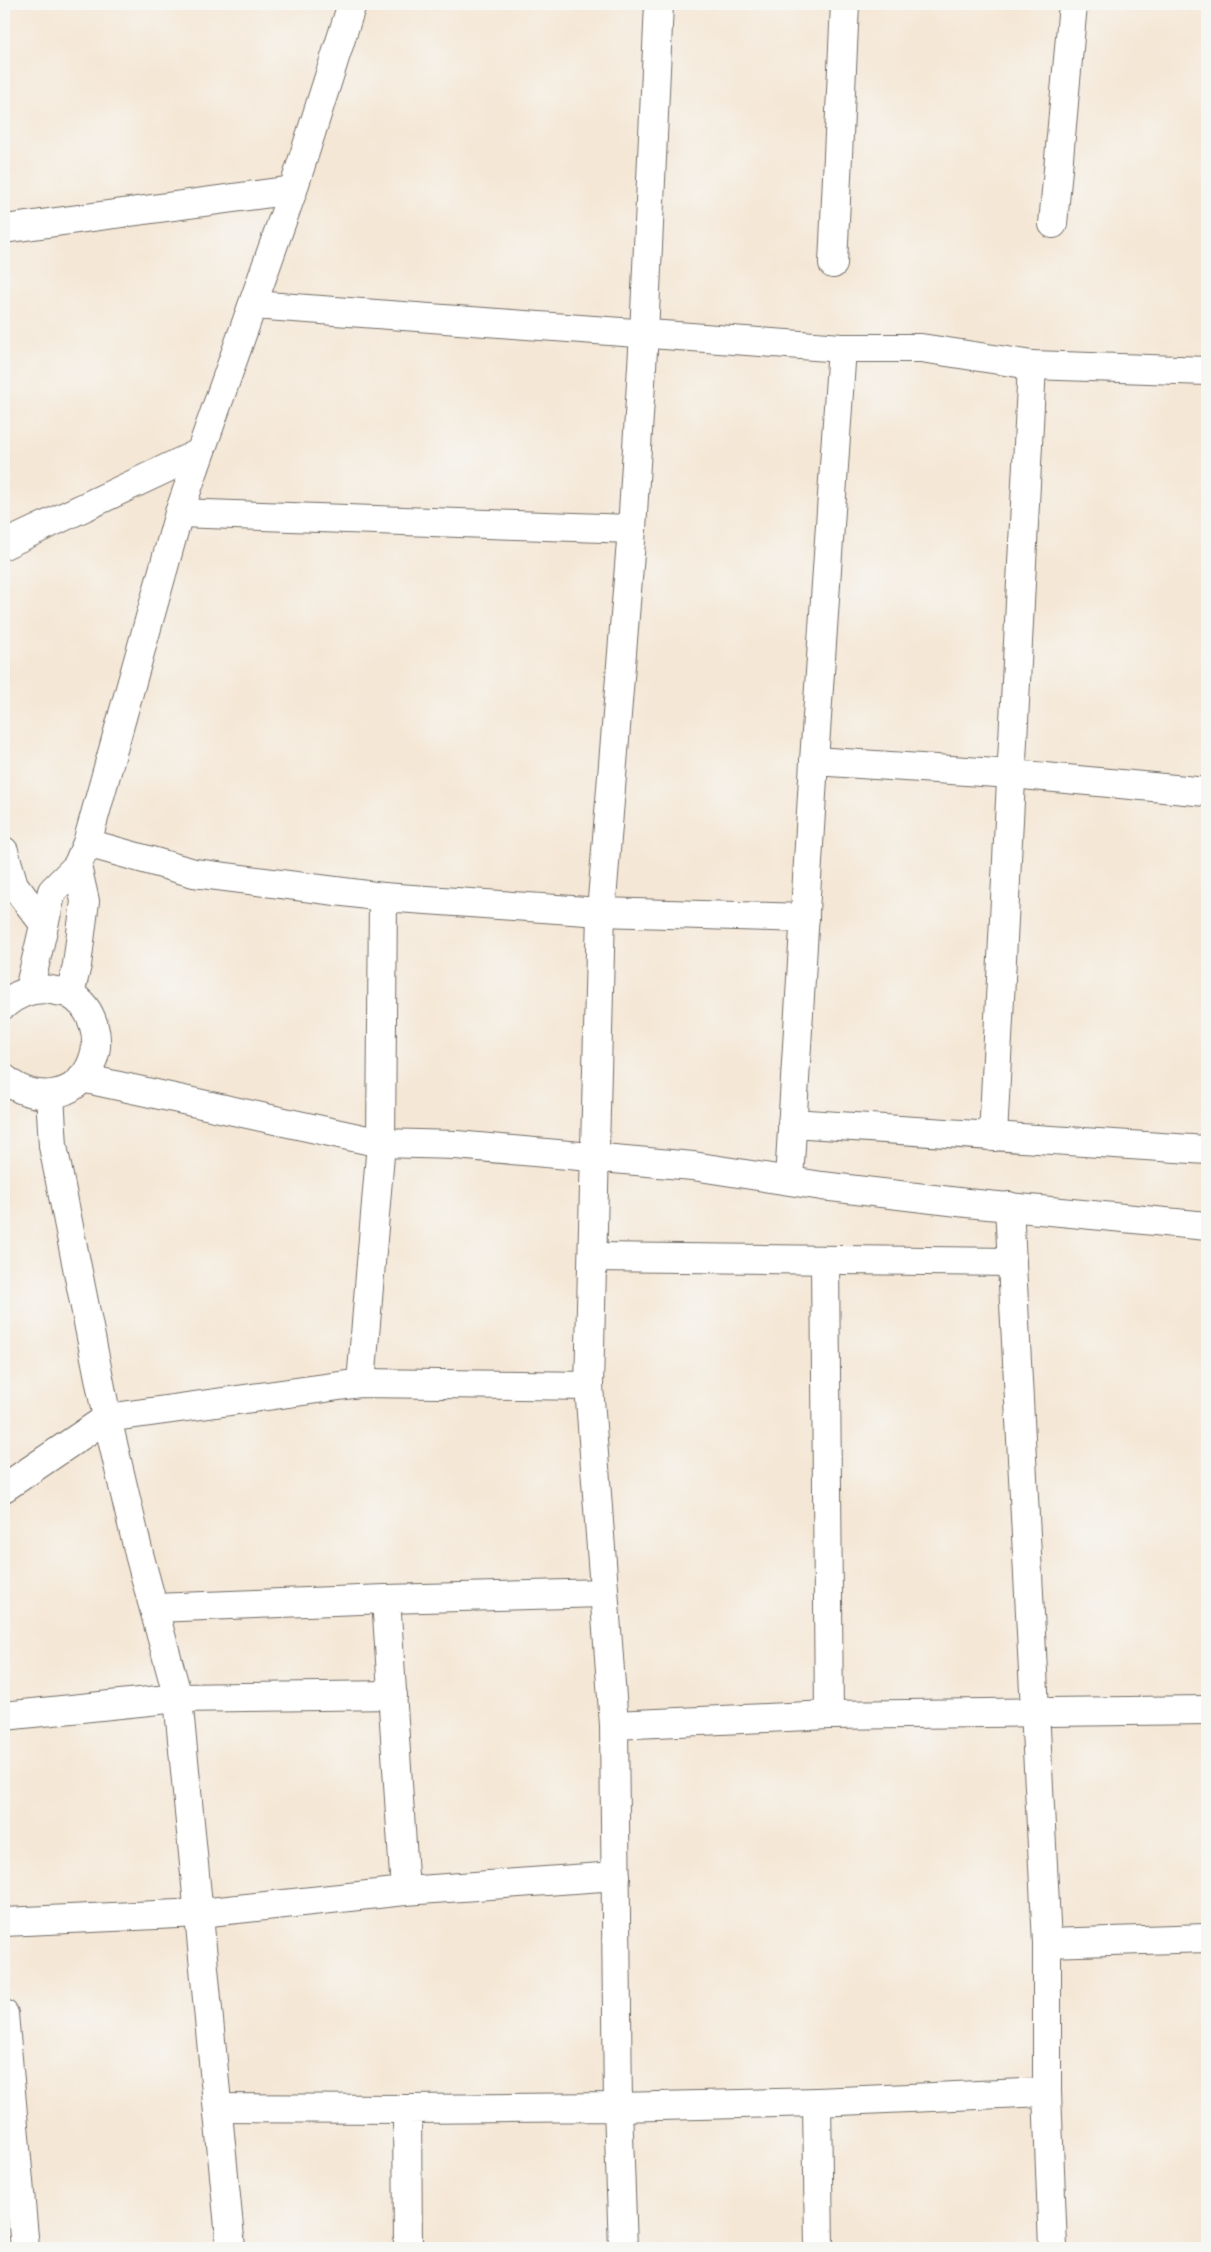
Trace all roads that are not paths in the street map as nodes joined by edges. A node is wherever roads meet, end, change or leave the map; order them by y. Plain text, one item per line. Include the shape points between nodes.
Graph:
1 (352, 4) edge
2 (659, 4) edge
3 (845, 4) edge
4 (1073, 4) edge
5 (294, 190) junction
6 (1053, 224) dead end
7 (4, 229) edge
8 (833, 264) dead end
9 (253, 305) junction
10 (644, 334) junction
11 (842, 348) junction
12 (1032, 365) junction
13 (1207, 371) edge
14 (199, 453) junction
15 (179, 513) junction
16 (632, 529) junction
17 (4, 545) edge
18 (814, 760) junction
19 (1012, 774) junction
20 (1207, 792) edge
21 (4, 851) edge
22 (82, 854) junction
23 (383, 897) junction
24 (601, 912) junction
25 (806, 918) junction
26 (44, 924) junction
27 (29, 990) junction
28 (70, 994) junction
29 (4, 1005) edge
30 (4, 1078) edge
31 (82, 1078) junction
32 (50, 1095) junction
33 (792, 1123) junction
34 (993, 1137) junction
35 (381, 1143) junction
36 (1207, 1150) edge
37 (595, 1156) junction
38 (788, 1180) junction
39 (1009, 1206) junction
40 (1207, 1226) edge
41 (593, 1257) junction
42 (825, 1260) junction
43 (1012, 1262) junction
44 (361, 1383) junction
45 (589, 1386) junction
46 (108, 1418) junction
47 (4, 1488) edge
48 (604, 1593) junction
49 (386, 1599) junction
50 (154, 1608) junction
51 (393, 1694) junction
52 (178, 1698) junction
53 (1207, 1710) edge
54 (1036, 1711) junction
55 (829, 1715) junction
56 (4, 1716) edge
57 (614, 1725) junction
58 (616, 1876) junction
59 (405, 1891) junction
60 (200, 1912) junction
61 (4, 1922) edge
62 (1207, 1938) edge
63 (1047, 1943) junction
64 (4, 2014) edge
65 (1047, 2092) junction
66 (816, 2102) junction
67 (618, 2107) junction
68 (219, 2108) junction
69 (407, 2109) junction
70 (25, 2248) edge
71 (231, 2248) edge
72 (408, 2248) edge
73 (623, 2248) edge
74 (819, 2248) edge
75 (1054, 2248) edge

1 - 5 street
2 - 10 street
3 - 8 street
4 - 6 street
5 - 7 street
5 - 9 street
9 - 10 street
9 - 14 street
10 - 11 street
10 - 16 street
11 - 12 street via 922,348
11 - 18 street
12 - 13 street
12 - 19 street
14 - 15 street
14 - 17 street
15 - 16 street
15 - 22 street
16 - 24 street
18 - 19 street
18 - 25 street
19 - 20 street
19 - 34 street
21 - 26 street via 14,885
22 - 23 street via 194,873
22 - 26 street via 52,892
22 - 28 street via 85,901
23 - 24 street
23 - 35 street
24 - 25 street
24 - 37 street
25 - 33 street
26 - 27 street
27 - 28 street via 46,988
27 - 29 street
28 - 31 street via 89,1014 95,1029 92,1063
30 - 32 street via 14,1088
31 - 32 street via 68,1089
31 - 35 street
32 - 46 street via 53,1146
33 - 34 street
33 - 38 street
34 - 36 street
35 - 37 street via 456,1145
35 - 44 street
37 - 38 street
37 - 41 street
38 - 39 street
39 - 40 street
39 - 43 street
41 - 42 street
41 - 45 street
42 - 43 street
42 - 55 street
43 - 54 street
44 - 45 street
44 - 46 street
45 - 48 street
46 - 47 street
46 - 50 street
48 - 49 street
48 - 57 street
49 - 50 street
49 - 51 street
50 - 52 street
51 - 52 street
51 - 59 street
52 - 56 street
52 - 60 street
53 - 54 street
54 - 55 street
54 - 63 street
55 - 57 street
57 - 58 street
58 - 59 street
58 - 67 street
59 - 60 street
60 - 61 street
60 - 68 street
62 - 63 street
63 - 65 street
64 - 70 street
65 - 66 street
65 - 75 street
66 - 67 street
66 - 74 street
67 - 69 street
67 - 73 street
68 - 69 street
68 - 71 street
69 - 72 street

